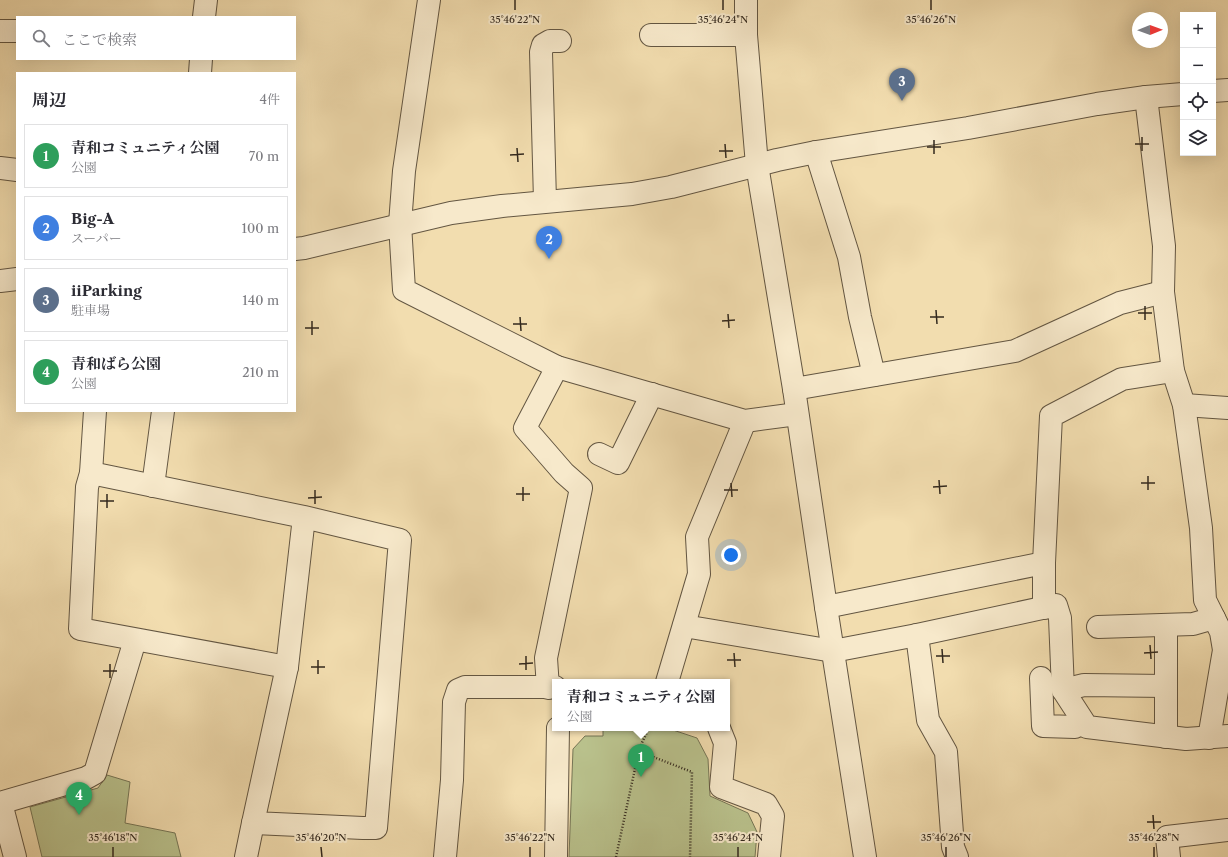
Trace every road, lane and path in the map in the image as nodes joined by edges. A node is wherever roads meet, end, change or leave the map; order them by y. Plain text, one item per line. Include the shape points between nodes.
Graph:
1 (206, 0) edge
2 (429, 0) edge
3 (746, 0) edge
4 (204, 16) edge
5 (0, 31) edge
6 (16, 31) edge
7 (651, 35) dead end
8 (746, 35) junction
9 (560, 41) dead end
10 (201, 60) edge
11 (200, 72) edge
12 (1228, 90) edge
13 (1216, 91) edge
14 (1180, 94) edge
15 (1146, 97) junction
16 (816, 152) junction
17 (757, 165) junction
18 (0, 168) edge
19 (16, 170) edge
20 (545, 201) junction
21 (400, 224) junction
22 (296, 249) edge
23 (16, 279) edge
24 (0, 281) edge
25 (1163, 292) junction
26 (557, 367) junction
27 (1173, 371) junction
28 (874, 375) junction
29 (794, 389) junction
30 (652, 394) junction
31 (1184, 405) junction
32 (1228, 408) edge
33 (95, 412) edge
34 (163, 412) edge
35 (797, 414) junction
36 (745, 421) junction
37 (599, 454) dead end
38 (91, 473) junction
39 (153, 486) junction
40 (304, 517) junction
41 (1044, 562) junction
42 (826, 607) junction
43 (1044, 608) junction
44 (1214, 618) junction
45 (1166, 625) junction
46 (684, 626) junction
47 (1098, 627) dead end
48 (917, 635) junction
49 (135, 640) junction
50 (833, 651) junction
51 (287, 667) junction
52 (1041, 678) dead end
53 (667, 679) edge
54 (1166, 686) junction
55 (552, 687) edge
56 (1063, 690) junction
57 (1084, 722) junction
58 (558, 731) edge
59 (648, 731) edge
60 (720, 731) edge
61 (1166, 737) junction
62 (1218, 737) edge
63 (640, 748) junction
64 (1, 803) edge
65 (253, 823) junction
66 (1228, 830) edge
67 (15, 857) edge
68 (246, 857) edge
69 (445, 857) edge
70 (556, 857) edge
71 (616, 857) edge
72 (690, 857) edge
73 (769, 857) edge
74 (866, 857) edge
75 (957, 857) edge
76 (1169, 857) edge

1 - 4 street
2 - 21 street via 404,171
3 - 8 street
5 - 6 street
7 - 8 street
8 - 17 street
9 - 20 street via 543,44 541,52
10 - 11 street
12 - 13 street
14 - 15 street
15 - 16 street
15 - 25 street via 1164,246
16 - 17 street
16 - 28 street via 849,257
17 - 20 street via 645,192
17 - 29 street
18 - 19 street
20 - 21 street
21 - 22 street
21 - 26 street via 404,290
23 - 24 street
25 - 27 street
25 - 28 street via 1120,304 1015,351
26 - 30 street
26 - 55 street via 525,428 564,474 581,488 546,658
27 - 31 street
27 - 41 street via 1122,379 1051,416
28 - 29 street
29 - 35 street
30 - 36 street
30 - 37 street via 618,463
31 - 32 street
31 - 44 street via 1201,528 1205,600
33 - 38 street
34 - 39 street
35 - 36 street
35 - 42 street
36 - 46 street via 697,536 699,574
38 - 39 street
38 - 49 street via 87,487 80,629
39 - 40 street
40 - 51 street
40 - 65 street via 400,540 376,828
41 - 42 street
41 - 43 street
42 - 50 street
43 - 48 street
43 - 56 street via 1056,605 1060,618
44 - 45 street via 1193,624
44 - 62 street via 1221,632 1224,650
45 - 47 street
45 - 54 street
46 - 50 street
46 - 53 street
48 - 50 street
48 - 75 street via 928,720 946,752 953,848
49 - 51 street
49 - 64 street via 95,773 86,778
50 - 74 street
51 - 65 street
52 - 57 street via 1043,726 1075,727
54 - 56 street via 1084,685
54 - 61 street
55 - 69 street via 465,686 458,690 454,702 452,780
56 - 57 street
57 - 61 street via 1087,727
58 - 70 street
59 - 63 path
60 - 73 street via 724,743 721,787 766,804 773,816
61 - 62 street
63 - 71 path
63 - 72 path via 638,751 692,772
64 - 67 street
65 - 68 street
66 - 76 street via 1167,837

